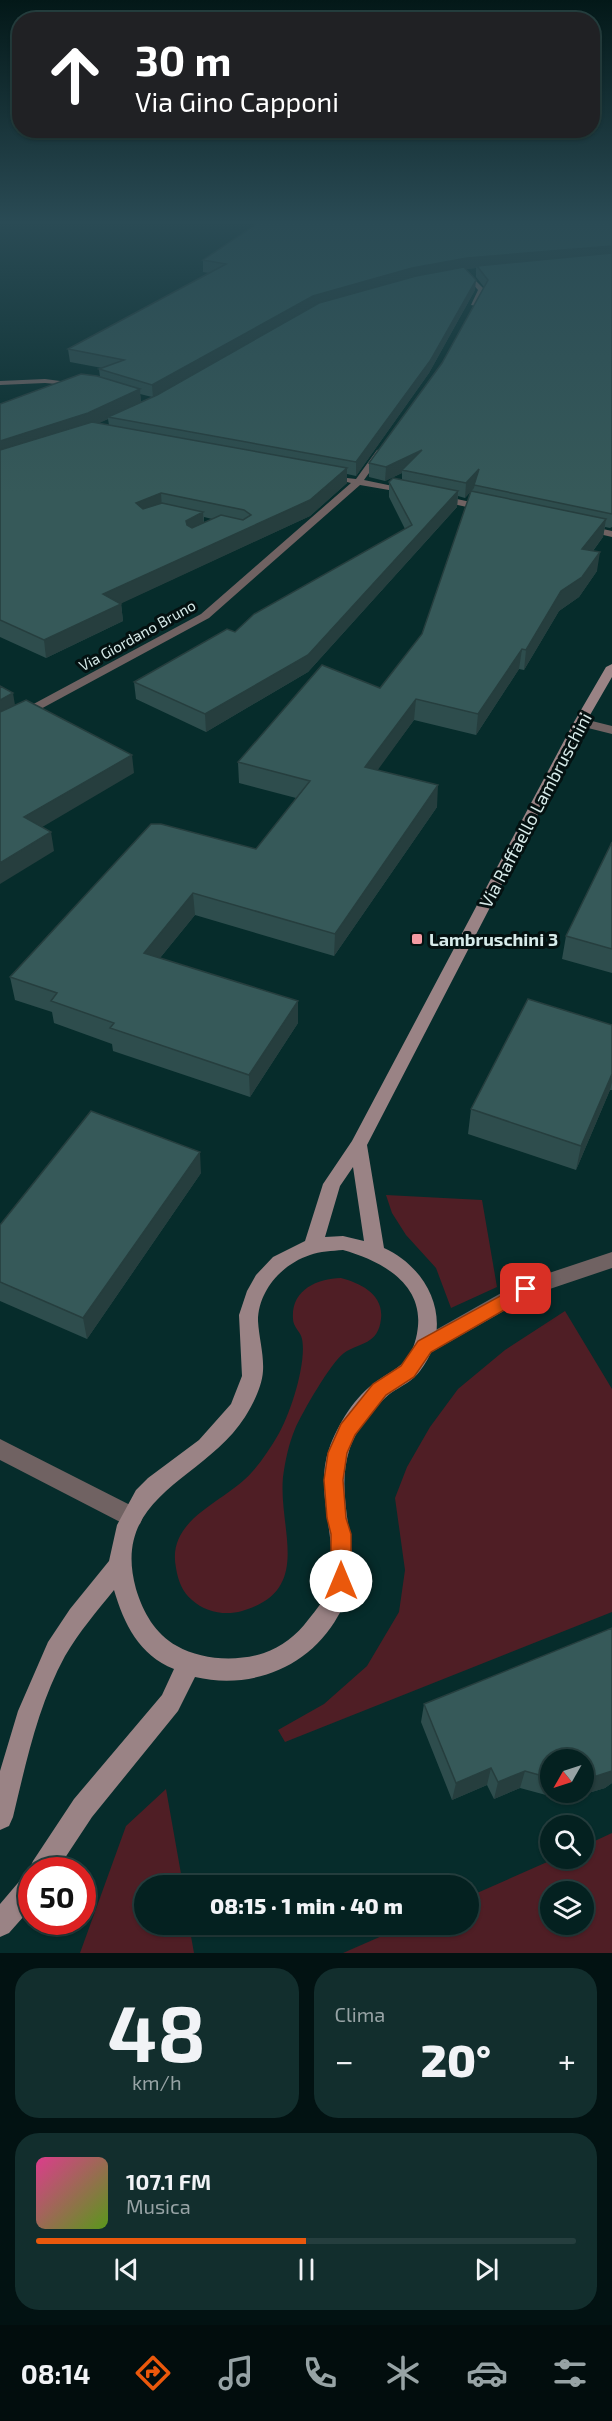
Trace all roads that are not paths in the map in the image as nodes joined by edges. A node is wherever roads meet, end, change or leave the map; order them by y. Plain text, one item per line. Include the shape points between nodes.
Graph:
1 (470, 312) edge
2 (467, 318) edge
3 (0, 382) edge
4 (89, 385) edge
5 (387, 442) edge
6 (336, 477) edge
7 (359, 481) junction
8 (417, 493) edge
9 (428, 496) edge
10 (497, 510) edge
11 (578, 527) edge
12 (612, 534) edge
13 (612, 667) edge
14 (580, 722) junction
15 (0, 727) edge
16 (612, 730) edge
17 (358, 1145) junction
18 (313, 1246) junction
19 (375, 1251) junction
20 (612, 1260) edge
21 (425, 1346) junction
22 (0, 1449) edge
23 (132, 1517) junction
24 (120, 1565) junction
25 (189, 1663) junction
26 (0, 1817) edge
27 (51, 1857) edge
28 (18, 1903) edge
29 (0, 1924) edge

1 - 2 street
3 - 4 street
5 - 7 street, Via Giordano Bruno
6 - 7 street
7 - 8 street
7 - 15 street, Via Giordano Bruno via 205,616
9 - 10 street
11 - 12 street
13 - 14 main road, Via Raffaello Lambruschini
14 - 16 street
14 - 17 main road, Via Raffaello Lambruschini
17 - 18 main road, Via Raffaello Lambruschini via 332,1184
17 - 19 main road
18 - 19 main road via 343,1243
18 - 23 main road via 274,1265 254,1292 249,1315 251,1382 236,1414 214,1443 149,1491
19 - 21 main road via 399,1264 423,1293 429,1319
20 - 21 street via 526,1289
21 - 25 main road via 407,1371 379,1390 347,1430 338,1453 334,1480 341,1534 341,1581 331,1608 313,1635 282,1659 239,1671 201,1668
22 - 23 street
23 - 24 main road
24 - 25 main road via 132,1614 150,1641 172,1657
24 - 26 main road via 57,1650 24,1728
25 - 27 main road via 170,1703 83,1808
28 - 29 main road

